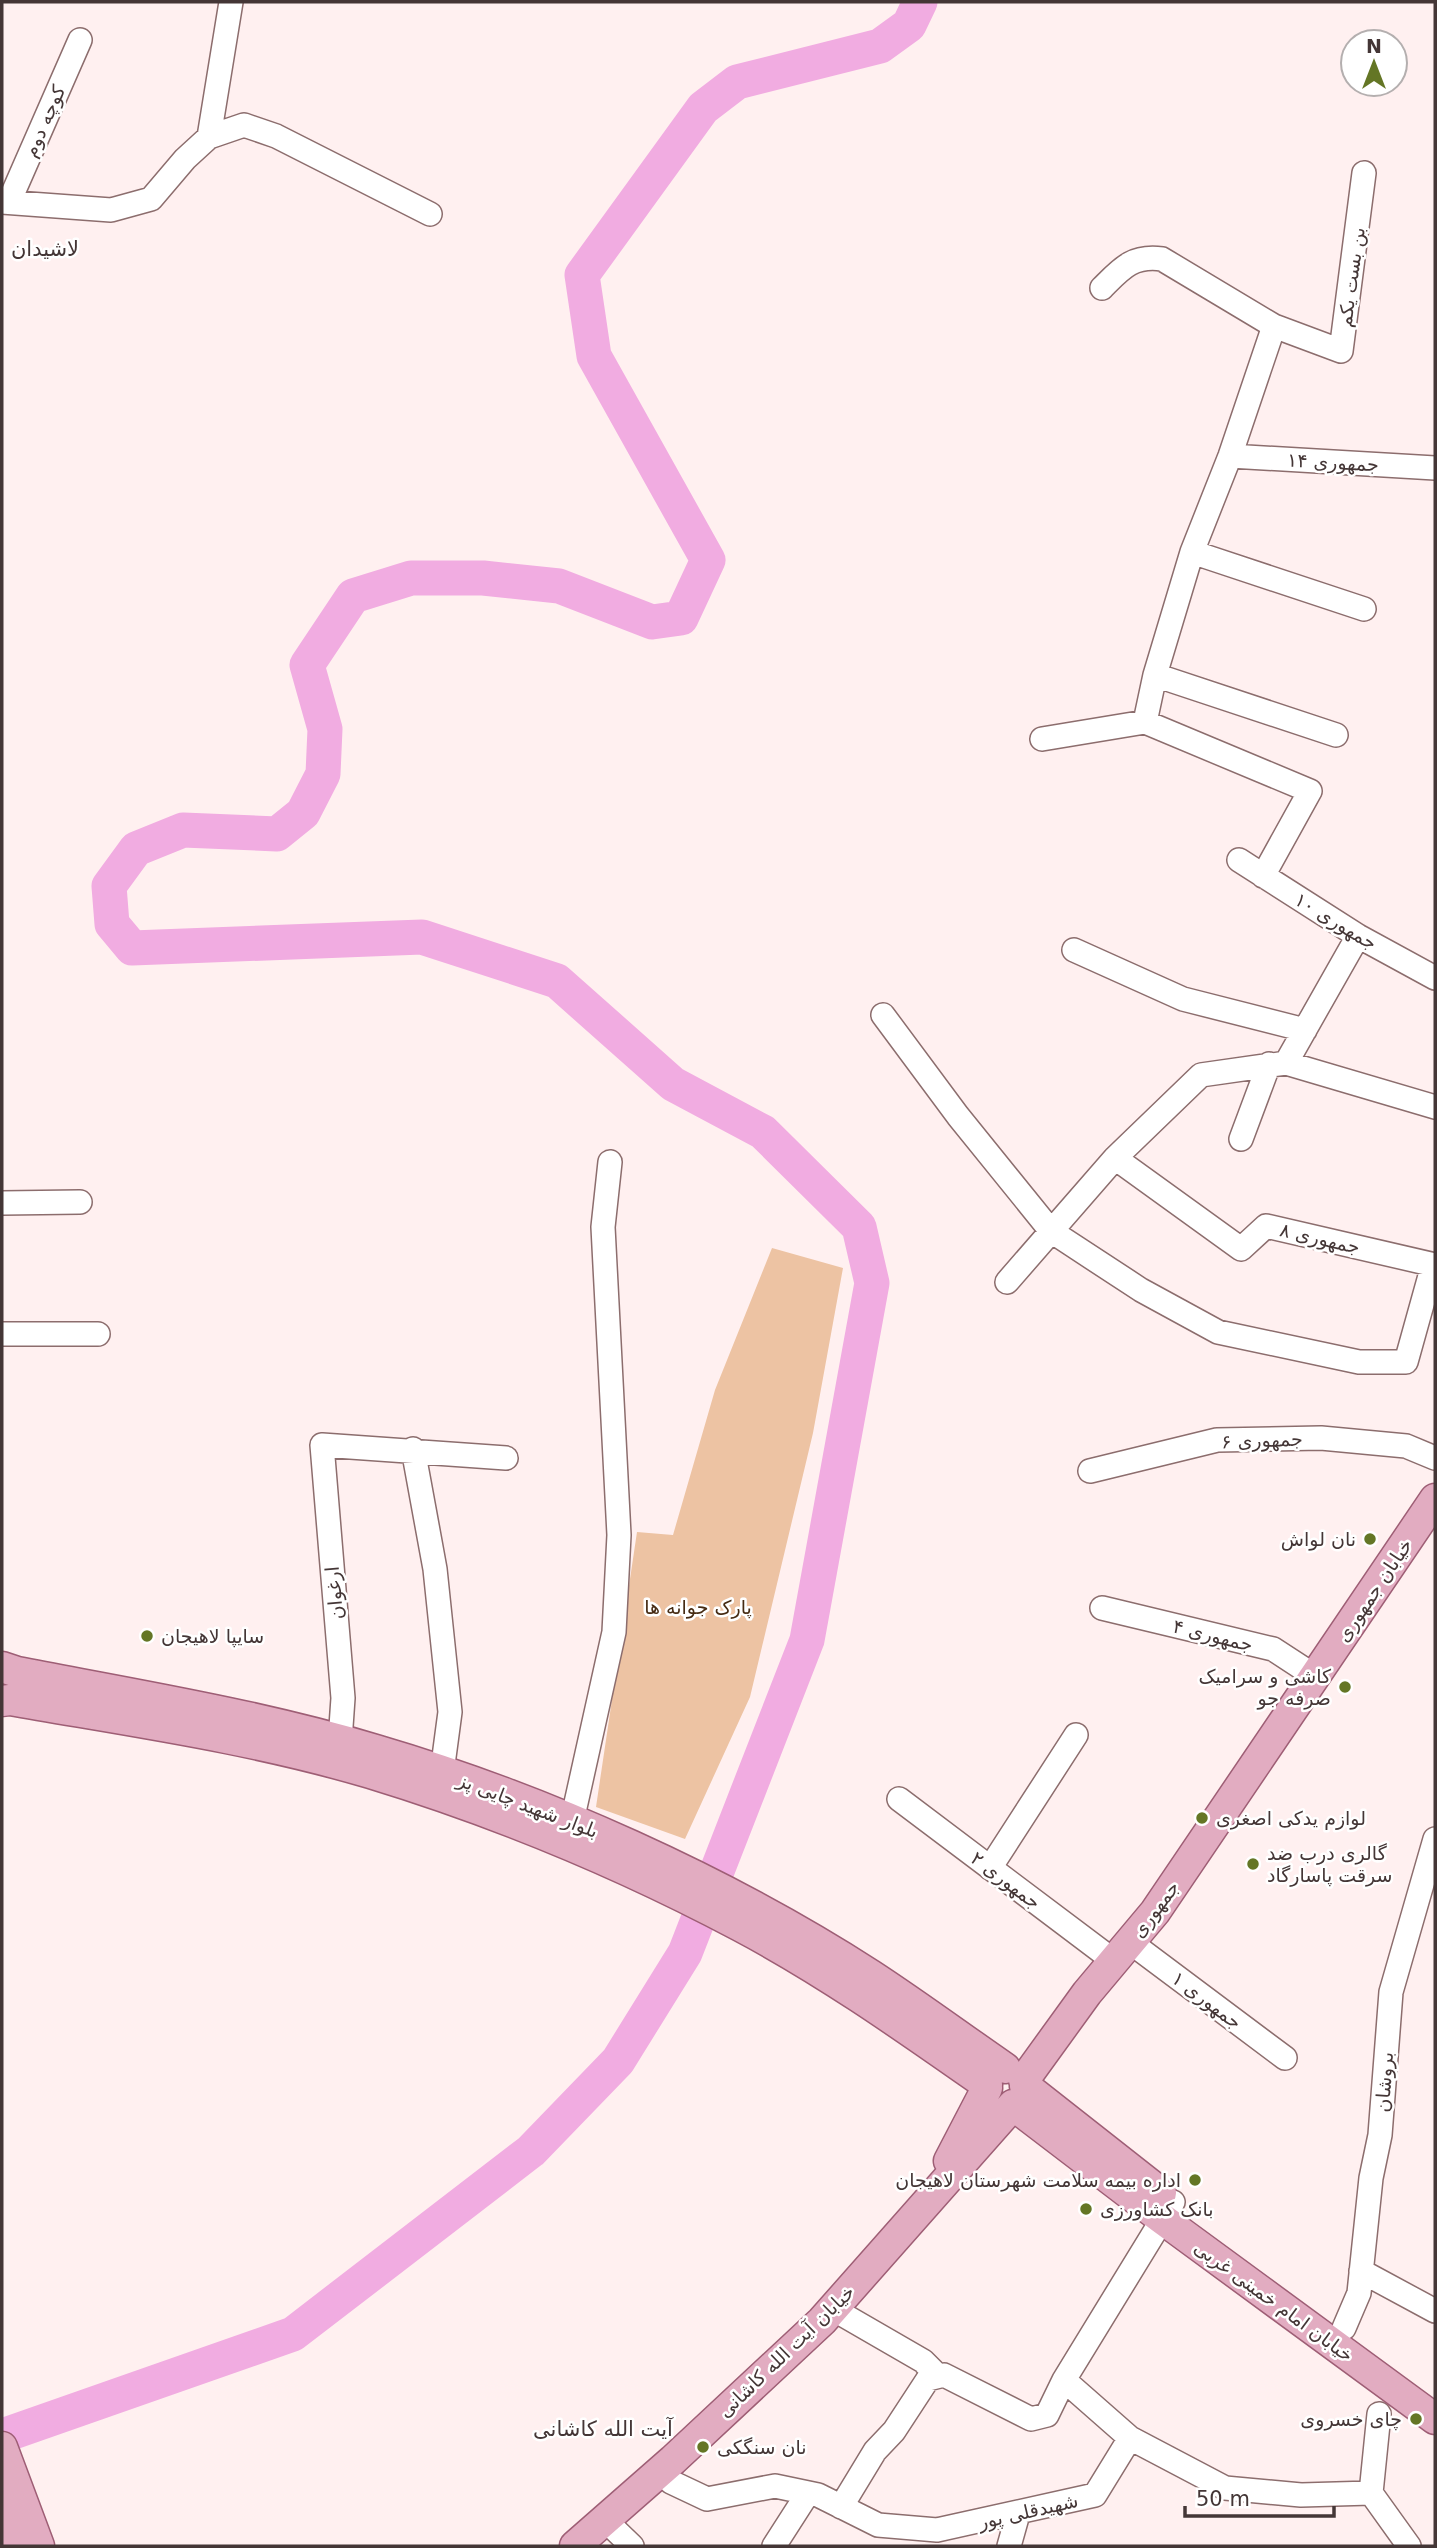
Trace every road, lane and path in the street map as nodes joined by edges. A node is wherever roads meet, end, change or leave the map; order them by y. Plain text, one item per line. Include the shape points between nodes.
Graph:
1 (231, 2) edge
2 (80, 40) dead end
3 (209, 136) junction
4 (1364, 173) dead end
5 (5, 202) edge
6 (430, 214) dead end
7 (1102, 288) dead end
8 (1274, 326) junction
9 (1230, 456) junction
10 (1435, 468) edge
11 (1192, 552) junction
12 (1364, 609) dead end
13 (1155, 674) junction
14 (1145, 722) junction
15 (1336, 735) dead end
16 (1042, 739) dead end
17 (1239, 860) dead end
18 (1263, 876) junction
19 (1358, 936) junction
20 (1074, 950) dead end
21 (1435, 978) edge
22 (883, 1015) dead end
23 (1305, 1030) junction
24 (1278, 1064) junction
25 (1435, 1107) edge
26 (1241, 1139) dead end
27 (1115, 1157) junction
28 (610, 1161) dead end
29 (80, 1202) dead end
30 (2, 1203) edge
31 (1051, 1231) junction
32 (1434, 1265) edge
33 (1007, 1282) dead end
34 (2, 1334) edge
35 (98, 1334) dead end
36 (413, 1449) junction
37 (506, 1458) dead end
38 (1435, 1458) edge
39 (1090, 1471) dead end
40 (1435, 1499) edge
41 (1102, 1608) dead end
42 (2, 1667) edge
43 (1316, 1677) junction
44 (2, 1701) edge
45 (1076, 1735) dead end
46 (341, 1741) junction
47 (443, 1772) junction
48 (899, 1799) dead end
49 (1217, 1820) joint
50 (572, 1821) junction
51 (1435, 1842) edge
52 (990, 1868) junction
53 (661, 1875) junction
54 (1122, 1952) junction
55 (1284, 2058) dead end
56 (1007, 2083) junction
57 (1167, 2210) junction
58 (1361, 2271) junction
59 (833, 2309) junction
60 (1435, 2311) edge
61 (1339, 2336) junction
62 (939, 2376) junction
63 (1063, 2380) junction
64 (1435, 2394) edge
65 (1379, 2414) dead end
66 (1435, 2419) edge
67 (1130, 2438) junction
68 (2, 2446) edge
69 (661, 2471) junction
70 (808, 2493) junction
71 (1371, 2493) junction
72 (2, 2500) edge
73 (841, 2507) junction
74 (1018, 2514) junction
75 (605, 2520) junction
76 (874, 2536) edge
77 (25, 2537) edge
78 (575, 2546) edge
79 (632, 2546) edge
80 (774, 2546) edge
81 (1009, 2546) edge
82 (1409, 2546) edge

1 - 3 street
2 - 5 street, کوچه دوم
3 - 5 street via 151,200 110,210
3 - 6 street via 244,125 255,128
4 - 8 street, بن بست یکم via 1341,351
7 - 8 street via 1128,263 1146,257 1162,259
8 - 9 street
9 - 10 street, جمهوری ۱۴
9 - 11 street
11 - 12 street
11 - 13 street
13 - 14 street
13 - 15 street
14 - 16 street
14 - 18 street via 1311,791
17 - 18 street, جمهوری ۱۰
18 - 19 street, جمهوری ۱۰
19 - 21 street, جمهوری ۱۰
19 - 23 street
20 - 23 street via 1183,999
22 - 31 street
23 - 24 street
24 - 25 street
24 - 26 street
24 - 27 street via 1201,1075
27 - 31 street
27 - 32 street, جمهوری ۸ via 1241,1249 1266,1226
28 - 50 street via 603,1227 620,1535 614,1632
29 - 30 street
31 - 32 street via 1141,1290 1218,1332 1359,1362 1406,1362
31 - 33 street
34 - 35 street
36 - 37 street
36 - 46 street, ارغوان via 322,1445 343,1698
36 - 47 street via 435,1569 450,1712
38 - 39 street, جمهوری ۶ via 1406,1446 1321,1438 1217,1440
40 - 43 main road, خیابان جمهوری
41 - 43 street, جمهوری ۴ via 1273,1649
42 - 46 main road, بلوار شهید چایی پز via 231,1713
43 - 49 main road, خیابان جمهوری
44 - 53 main road, بلوار شهید چایی پز via 226,1737 369,1773 499,1817 612,1864
45 - 52 street
46 - 47 main road, بلوار شهید چایی پز
47 - 50 main road, بلوار شهید چایی پز
48 - 52 street, جمهوری ۲
49 - 54 main road, جمهوری
50 - 53 main road, بلوار شهید چایی پز
51 - 58 street, بروشان via 1391,1992 1380,2135
52 - 54 street, جمهوری ۲
53 - 56 main road, بلوار شهید چایی پز via 746,1916 858,1995
54 - 55 street, جمهوری ۱
54 - 56 main road, جمهوری
56 - 57 main road, خیابان امام خمینی غربی
56 - 59 main road, خیابان آیت الله کاشانی via 926,2204
57 - 61 main road, خیابان امام خمینی غربی
57 - 63 street
58 - 60 street
58 - 61 street, بروشان via 1359,2293
59 - 62 street via 923,2361
59 - 69 main road, خیابان آیت الله کاشانی
61 - 64 main road, خیابان امام خمینی غربی
61 - 66 main road, خیابان امام خمینی غربی
62 - 63 street via 1031,2419 1047,2415
62 - 73 street via 928,2379
63 - 67 street
65 - 71 street
67 - 71 street via 1225,2488 1301,2495
67 - 74 street, شهیدقلی پور via 1095,2495
68 - 77 main road
69 - 70 street, شهیدقلی پور via 671,2482 707,2499 775,2486
69 - 75 main road, خیابان آیت الله کاشانی
70 - 73 street, شهیدقلی پور
70 - 80 street
71 - 82 street
72 - 77 main road
73 - 76 street, شهیدقلی پور
74 - 76 street, شهیدقلی پور via 937,2530
74 - 81 street
75 - 78 main road, خیابان آیت الله کاشانی
75 - 79 street

